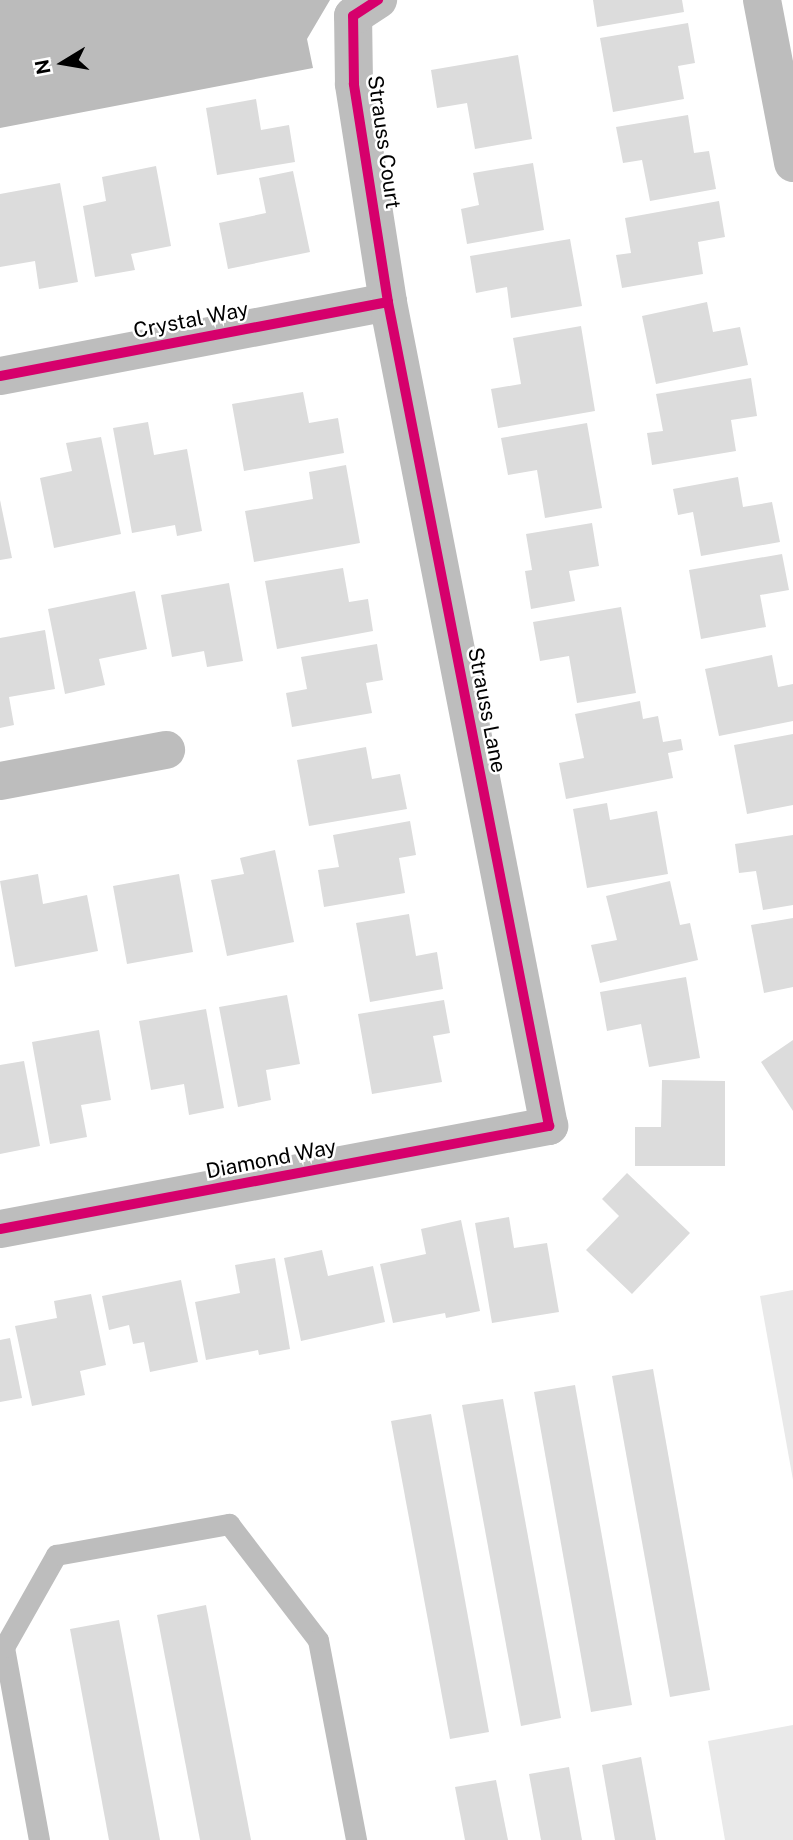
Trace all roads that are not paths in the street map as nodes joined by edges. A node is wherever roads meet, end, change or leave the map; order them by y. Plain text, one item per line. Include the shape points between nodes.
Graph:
1 (378, 0) edge
2 (762, 0) edge
3 (793, 163) edge
4 (388, 302) junction
5 (0, 376) edge
6 (166, 750) dead end
7 (0, 780) edge
8 (548, 1126) joint
9 (0, 1229) edge
10 (39, 1840) edge
11 (356, 1840) edge

1 - 4 street, Strauss Court via 353,16 354,84
2 - 3 street
4 - 5 street, Crystal Way
4 - 8 street, Strauss Lane
6 - 7 street
8 - 9 street, Diamond Way
10 - 11 lane via 4,1647 56,1555 229,1524 318,1640

